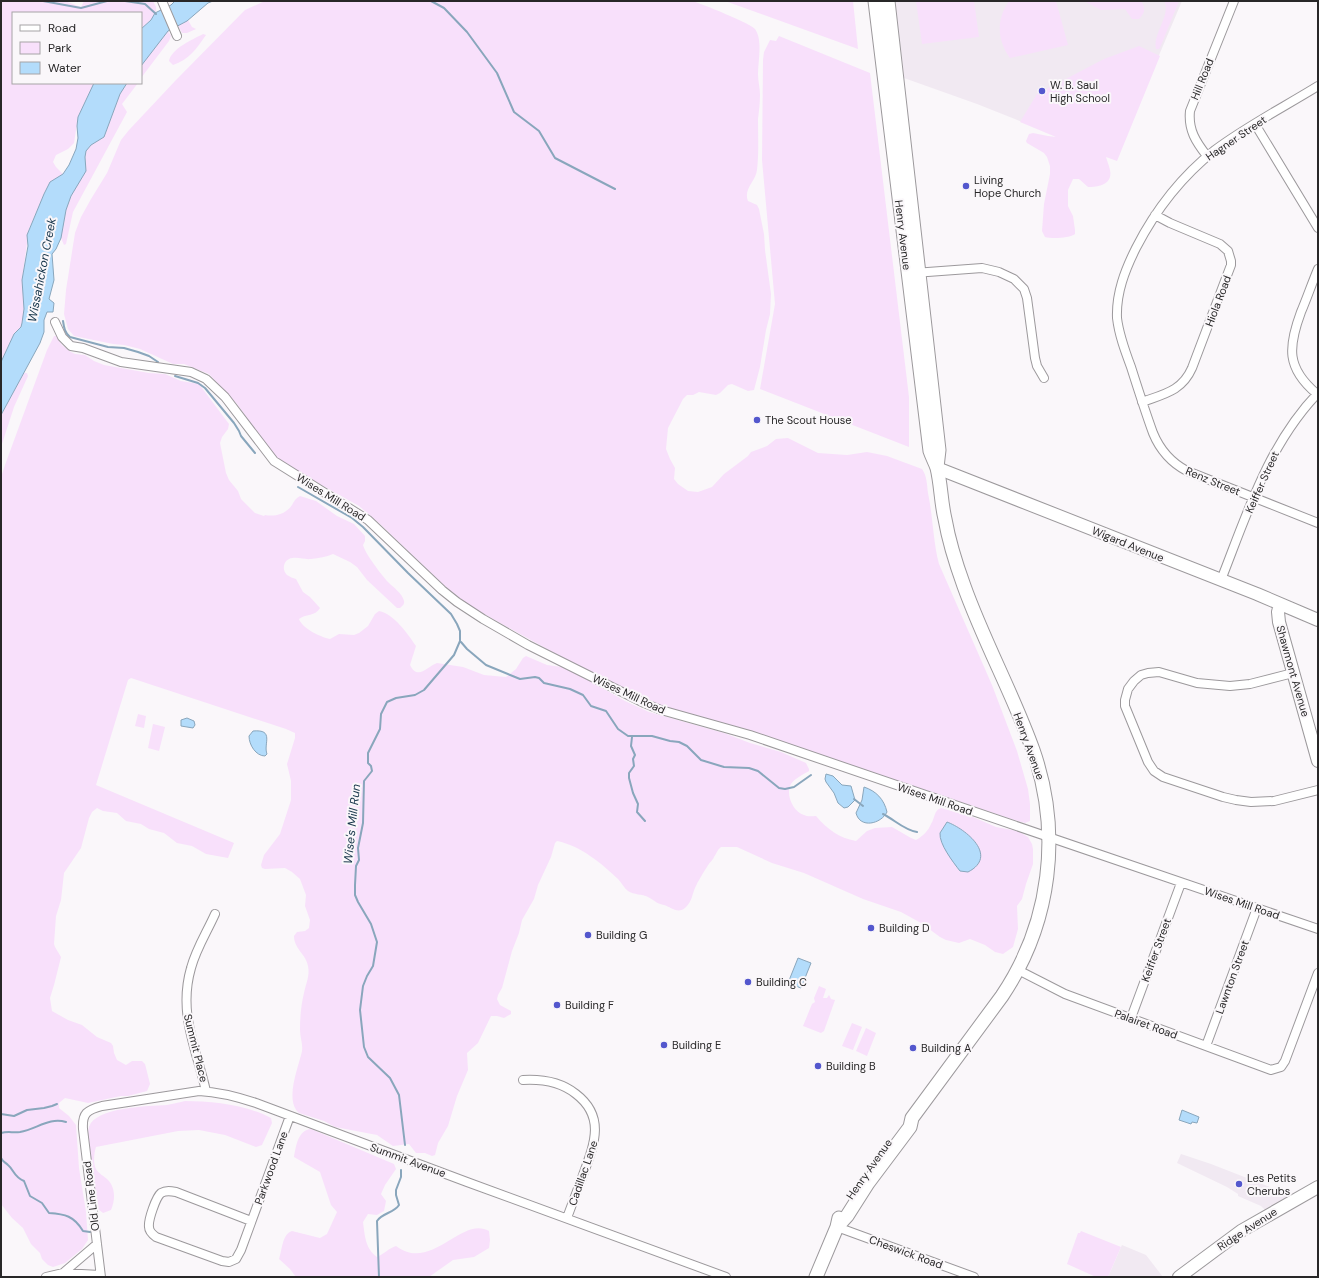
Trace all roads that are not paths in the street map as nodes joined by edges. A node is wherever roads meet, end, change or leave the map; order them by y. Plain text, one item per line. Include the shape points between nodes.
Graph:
1 (162, 1) edge
2 (875, 1) edge
3 (888, 1) edge
4 (1234, 1) edge
5 (177, 36) dead end
6 (1318, 86) edge
7 (1255, 124) junction
8 (1207, 156) junction
9 (1155, 215) junction
10 (1318, 228) edge
11 (1318, 269) edge
12 (914, 273) junction
13 (55, 322) dead end
14 (1044, 378) dead end
15 (1318, 394) edge
16 (1142, 402) junction
17 (937, 468) junction
18 (1254, 497) junction
19 (1318, 523) edge
20 (1221, 580) junction
21 (1280, 604) junction
22 (1318, 620) edge
23 (1293, 673) junction
24 (1318, 761) edge
25 (1318, 790) edge
26 (1050, 837) junction
27 (1182, 883) junction
28 (1257, 908) junction
29 (214, 914) dead end
30 (1318, 929) edge
31 (1018, 970) junction
32 (1318, 973) edge
33 (1131, 1018) junction
34 (1206, 1046) junction
35 (523, 1080) dead end
36 (206, 1091) junction
37 (84, 1115) joint
38 (290, 1116) junction
39 (1318, 1188) edge
40 (567, 1218) junction
41 (251, 1221) junction
42 (838, 1227) junction
43 (97, 1244) junction
44 (63, 1273) junction
45 (1192, 1273) edge
46 (101, 1276) edge
47 (46, 1277) edge
48 (726, 1277) edge
49 (816, 1277) edge
50 (974, 1277) edge
51 (1179, 1277) edge

1 - 5 street
2 - 12 main road, Henry Avenue
3 - 12 main road, Henry Avenue
4 - 8 street, Hill Road via 1190,112 1193,136
6 - 7 street, Hagner Street
7 - 8 street, Hagner Street
7 - 10 street
8 - 9 street, Hagner Street
9 - 16 street, Hagner Street via 1139,241 1124,275 1117,308 1120,334
9 - 16 street, Hiola Road via 1170,224 1220,244 1228,251 1231,265 1187,378 1175,390
11 - 15 street via 1292,343 1297,372
12 - 14 street via 982,268 999,272 1018,281 1027,298 1035,358
12 - 17 main road, Henry Avenue via 939,450
13 - 26 street, Wises Mill Road via 62,337 74,347 90,350 121,362 191,372 206,379 225,397 274,461 368,520 457,602 539,650 653,707 750,735
15 - 18 street, Keiffer Street via 1282,439 1267,465
16 - 18 street, Renz Street via 1156,440 1170,460 1185,470
17 - 20 street, Wigard Avenue
17 - 26 main road, Henry Avenue via 955,560 1038,766
18 - 19 street, Renz Street
18 - 20 street, Keiffer Street
20 - 21 street, Wigard Avenue
21 - 22 street, Wigard Avenue
21 - 23 street, Shawmont Avenue via 1279,622
23 - 24 street, Shawmont Avenue
23 - 25 street via 1250,684 1230,686 1197,683 1159,672 1148,673 1141,675 1128,689 1125,706 1148,762 1158,774 1168,779 1244,801 1274,801
26 - 27 street, Wises Mill Road
26 - 31 main road, Henry Avenue via 1041,912 1034,936
27 - 28 street, Wises Mill Road
27 - 33 street, Keiffer Street
28 - 30 street, Wises Mill Road
28 - 34 street, Lawnton Street
29 - 36 street, Summit Place via 193,962 186,997 187,1020
31 - 33 street, Palairet Road via 1061,992
31 - 42 main road, Henry Avenue
32 - 34 street, Palairet Road via 1286,1061 1278,1068 1268,1069
33 - 34 street, Palairet Road
35 - 40 street, Cadillac Lane via 544,1081 568,1089 583,1100 593,1117 594,1146
36 - 37 street, Summit Avenue via 102,1106
36 - 38 street, Summit Avenue via 244,1099
37 - 43 street, Old Line Road via 83,1129
38 - 40 street, Summit Avenue
38 - 41 street, Parkwood Lane
39 - 45 street, Ridge Avenue via 1242,1231
40 - 48 street, Summit Avenue
41 - 41 street, Parkwood Lane via 169,1191 162,1192 158,1197 149,1220 149,1228 156,1237 230,1262 238,1256
42 - 49 main road, Henry Avenue
42 - 50 street, Cheswick Road
43 - 44 street
43 - 46 street, Old Line Road
44 - 46 street
44 - 47 street
45 - 51 street, Ridge Avenue

